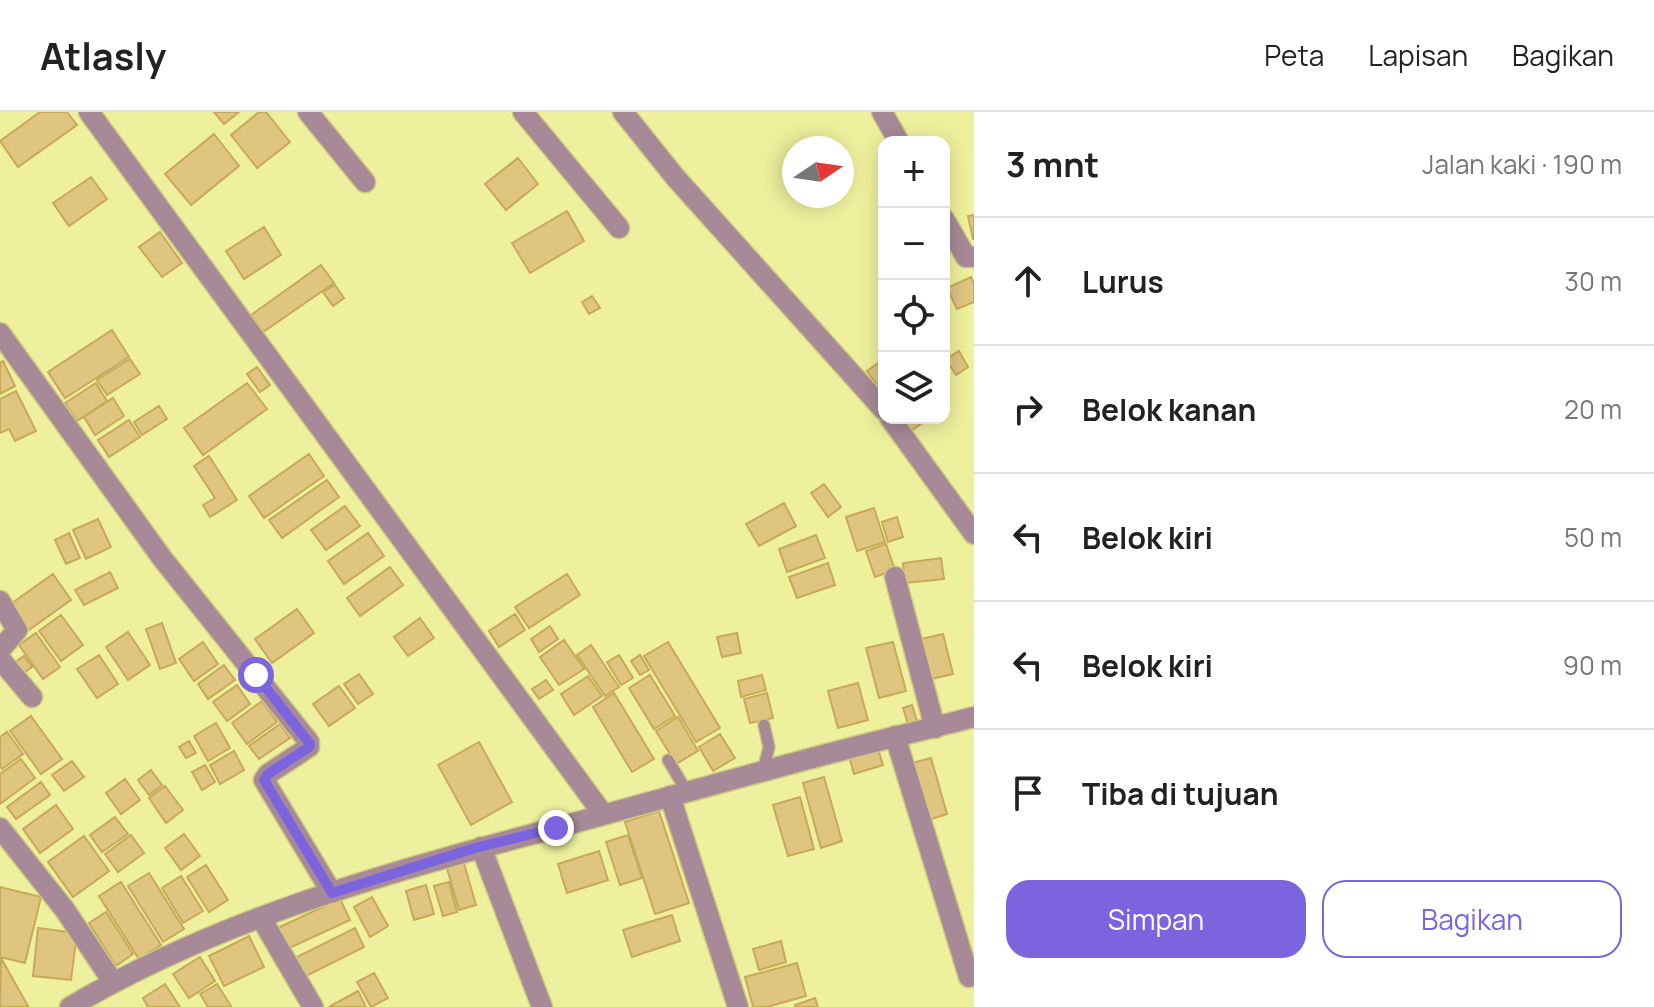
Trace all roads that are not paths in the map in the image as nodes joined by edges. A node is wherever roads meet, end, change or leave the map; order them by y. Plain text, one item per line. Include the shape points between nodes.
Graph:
1 (89, 112) edge
2 (308, 112) edge
3 (523, 112) edge
4 (623, 112) edge
5 (882, 112) edge
6 (896, 136) edge
7 (365, 182) dead end
8 (619, 228) dead end
9 (950, 229) edge
10 (974, 257) edge
11 (0, 333) edge
12 (878, 403) edge
13 (894, 424) edge
14 (974, 534) edge
15 (895, 577) dead end
16 (0, 601) edge
17 (0, 650) edge
18 (0, 659) edge
19 (32, 697) dead end
20 (974, 717) edge
21 (764, 725) dead end
22 (935, 728) junction
23 (895, 736) junction
24 (668, 760) dead end
25 (763, 771) junction
26 (678, 794) junction
27 (603, 814) junction
28 (0, 828) edge
29 (481, 847) junction
30 (332, 893) junction
31 (261, 918) junction
32 (969, 977) dead end
33 (113, 982) junction
34 (70, 1007) edge
35 (313, 1007) edge
36 (542, 1007) edge
37 (738, 1007) edge

1 - 27 street
2 - 7 street
3 - 8 street
4 - 12 street
5 - 6 street
9 - 10 street via 966,257
11 - 30 street via 162,558 309,742 264,780
13 - 14 street
15 - 22 street
16 - 17 street via 17,630
18 - 19 street
20 - 22 street
21 - 25 lane via 769,747
22 - 23 street
23 - 25 street
23 - 32 street
24 - 26 lane
25 - 26 street
26 - 27 street
26 - 37 street
27 - 29 street
28 - 33 street
29 - 30 street
29 - 36 street
30 - 31 street
31 - 33 street
31 - 35 street
33 - 34 street

